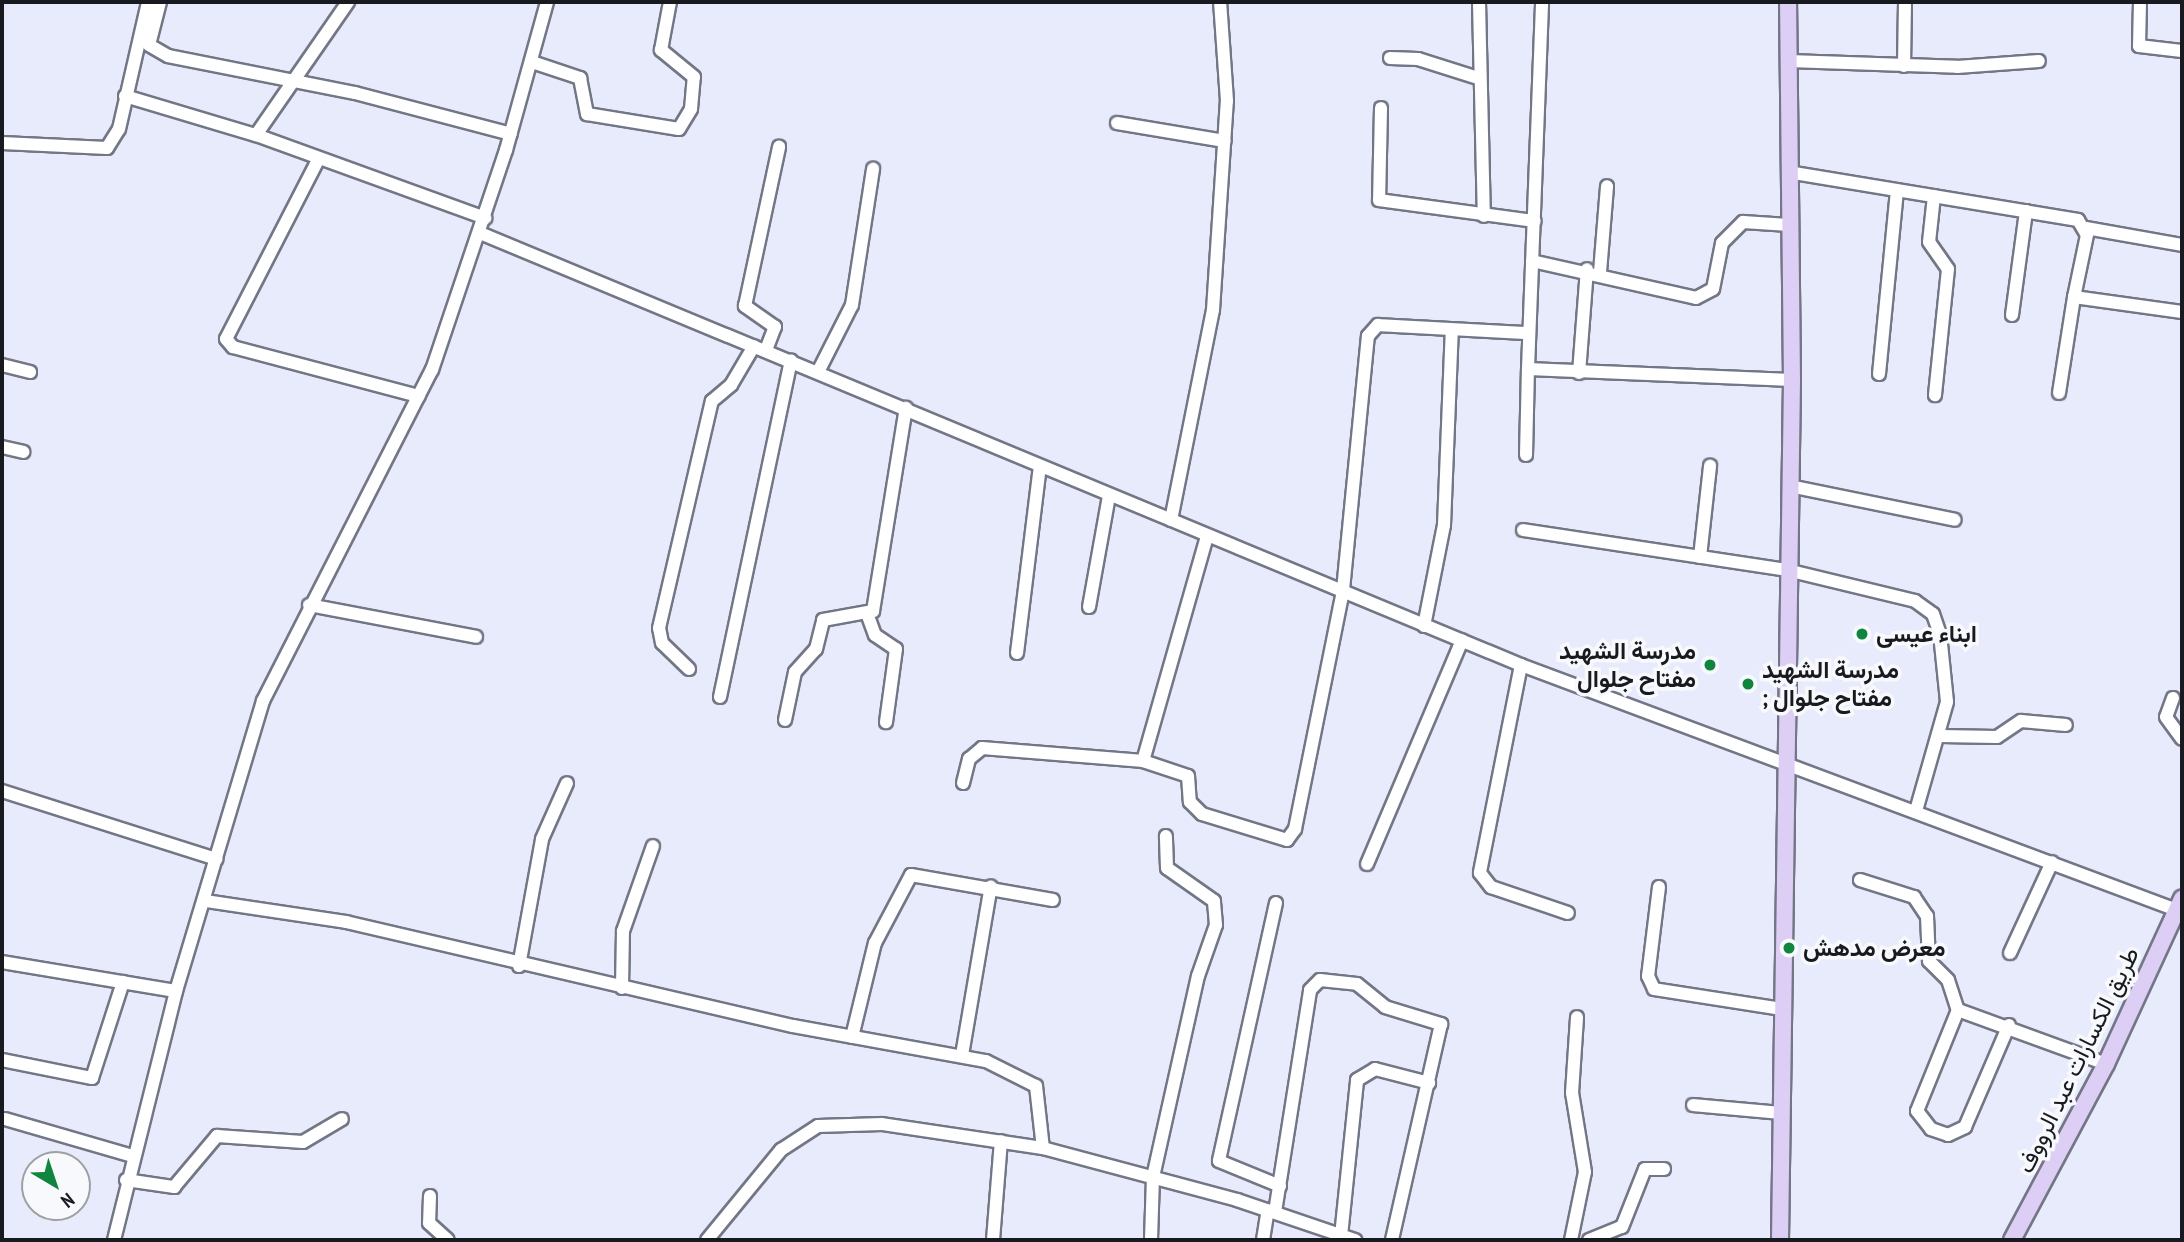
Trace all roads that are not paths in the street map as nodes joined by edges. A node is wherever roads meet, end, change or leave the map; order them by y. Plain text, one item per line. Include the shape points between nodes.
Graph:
1 (148, 2) edge
2 (160, 2) edge
3 (348, 2) edge
4 (547, 2) edge
5 (670, 2) edge
6 (1220, 2) edge
7 (1479, 2) edge
8 (1542, 2) edge
9 (1788, 2) edge
10 (1905, 2) edge
11 (2140, 2) edge
12 (2182, 51) edge
13 (1390, 58) dead end
14 (1789, 61) junction
15 (2039, 61) dead end
16 (532, 62) junction
17 (1903, 66) junction
18 (1478, 78) junction
19 (294, 86) junction
20 (125, 96) junction
21 (1381, 108) dead end
22 (1117, 123) dead end
23 (511, 134) junction
24 (256, 135) junction
25 (1224, 141) junction
26 (2, 143) edge
27 (779, 147) dead end
28 (318, 160) junction
29 (873, 169) dead end
30 (1788, 172) junction
31 (1607, 186) dead end
32 (1897, 191) junction
33 (1934, 196) junction
34 (2026, 211) junction
35 (1483, 216) junction
36 (485, 218) junction
37 (1535, 221) junction
38 (1789, 225) junction
39 (2086, 228) junction
40 (480, 233) junction
41 (2182, 246) edge
42 (1532, 261) junction
43 (1587, 269) junction
44 (1601, 272) junction
45 (2074, 297) junction
46 (2182, 312) edge
47 (2012, 315) dead end
48 (1452, 330) junction
49 (1528, 334) junction
50 (760, 348) junction
51 (791, 360) junction
52 (2, 365) edge
53 (1528, 369) junction
54 (819, 370) junction
55 (30, 372) dead end
56 (1579, 373) junction
57 (1879, 374) dead end
58 (1792, 380) junction
59 (2059, 393) dead end
60 (1935, 395) dead end
61 (419, 396) junction
62 (906, 408) junction
63 (2, 447) edge
64 (23, 452) dead end
65 (1527, 455) dead end
66 (1710, 466) dead end
67 (1040, 467) junction
68 (1790, 486) junction
69 (1109, 495) junction
70 (1171, 520) junction
71 (1955, 520) dead end
72 (1522, 530) dead end
73 (1207, 536) junction
74 (1700, 556) junction
75 (1787, 570) junction
76 (1343, 590) junction
77 (309, 605) junction
78 (1090, 607) dead end
79 (868, 616) junction
80 (1424, 626) junction
81 (476, 637) dead end
82 (1462, 640) junction
83 (1017, 653) dead end
84 (1521, 665) junction
85 (689, 669) dead end
86 (720, 697) dead end
87 (2172, 698) dead end
88 (785, 720) dead end
89 (886, 722) dead end
90 (2066, 725) dead end
91 (1941, 736) junction
92 (2182, 739) edge
93 (1143, 761) junction
94 (1785, 766) junction
95 (567, 783) dead end
96 (962, 783) dead end
97 (2, 791) edge
98 (1916, 811) junction
99 (1166, 836) dead end
100 (653, 846) dead end
101 (216, 859) junction
102 (2052, 862) junction
103 (1367, 864) dead end
104 (1860, 880) dead end
105 (991, 886) junction
106 (1659, 887) dead end
107 (1053, 900) dead end
108 (206, 901) junction
109 (1276, 903) dead end
110 (2180, 907) edge
111 (1569, 913) dead end
112 (2010, 953) dead end
113 (2, 962) edge
114 (519, 966) junction
115 (123, 982) junction
116 (622, 988) junction
117 (176, 991) junction
118 (1782, 1009) junction
119 (1958, 1010) junction
120 (1577, 1017) dead end
121 (2009, 1025) junction
122 (852, 1037) junction
123 (962, 1055) junction
124 (2, 1060) edge
125 (2106, 1064) junction
126 (1429, 1083) junction
127 (1693, 1105) dead end
128 (1781, 1113) junction
129 (5, 1119) dead end
130 (342, 1119) dead end
131 (1001, 1141) junction
132 (1043, 1148) junction
133 (132, 1156) junction
134 (1664, 1169) dead end
135 (1153, 1177) junction
136 (126, 1181) junction
137 (1280, 1186) junction
138 (430, 1196) dead end
139 (1271, 1211) junction
140 (1341, 1236) junction
141 (114, 1240) edge
142 (448, 1240) edge
143 (707, 1240) edge
144 (993, 1240) edge
145 (1151, 1240) edge
146 (1263, 1240) edge
147 (1355, 1240) edge
148 (1392, 1240) edge
149 (1571, 1240) edge
150 (1589, 1240) edge
151 (1780, 1240) edge
152 (2012, 1240) edge

1 - 20 street
2 - 19 street via 152,49
3 - 19 street
4 - 16 street
5 - 16 street via 661,50 694,77 691,109 679,129 587,114 580,78
6 - 25 street
7 - 18 street
8 - 37 street
9 - 14 main road
10 - 17 street
11 - 12 street via 2138,46
13 - 18 street via 1418,59
14 - 17 street
14 - 30 main road
15 - 17 street
16 - 23 street
18 - 35 street
19 - 23 street via 355,93
19 - 24 street
20 - 24 street
20 - 26 street via 107,148
21 - 35 street via 1379,200
22 - 25 street
23 - 36 street
24 - 28 street
25 - 70 street via 1213,310
27 - 50 street via 746,298 747,310 775,327
28 - 36 street
28 - 61 street via 226,339 233,347
29 - 54 street via 852,305
30 - 32 street
30 - 38 main road
31 - 44 street
32 - 33 street
32 - 57 street
33 - 34 street
33 - 60 street via 1929,242 1948,269
34 - 39 street via 2078,220
34 - 47 street
35 - 37 street
36 - 40 street
37 - 42 street
38 - 44 street via 1751,221 1728,234 1713,289 1704,297
38 - 58 main road
39 - 41 street
39 - 45 street
40 - 50 street
40 - 61 street
42 - 43 street
42 - 49 street
43 - 44 street
43 - 56 street
45 - 46 street
45 - 59 street
48 - 49 street
48 - 76 street via 1378,325 1368,336
48 - 80 street via 1444,525
49 - 53 street
50 - 51 street
50 - 85 street via 732,385 712,401 659,628 662,643
51 - 54 street
51 - 86 street
52 - 55 street
53 - 56 street
53 - 65 street
54 - 62 street
56 - 58 street
58 - 68 main road
61 - 77 street
62 - 67 street
62 - 79 street via 877,600
63 - 64 street
66 - 74 street
67 - 69 street
67 - 83 street
68 - 71 street
68 - 75 main road
69 - 70 street
69 - 78 street
70 - 73 street
72 - 74 street
73 - 76 street
73 - 93 street
74 - 75 street
75 - 91 street via 1896,594 1933,614 1946,665
75 - 94 main road
76 - 80 street
76 - 93 street via 1295,830 1287,840 1202,814 1190,802 1188,776
77 - 81 street
77 - 101 street via 263,701
79 - 88 street via 823,620 816,649 795,672
79 - 89 street via 875,635 896,649
80 - 82 street
82 - 84 street
82 - 103 street
84 - 94 street
84 - 111 street via 1480,873 1491,887
87 - 92 street via 2166,717 2171,732
90 - 91 street via 2021,721 1997,737
91 - 98 street
93 - 96 street via 982,748 969,759
94 - 98 street
94 - 118 main road
95 - 114 street via 542,839
97 - 101 street
98 - 102 street
99 - 135 street via 1167,868 1214,901 1216,925 1198,976
100 - 116 street via 623,931
101 - 108 street
102 - 110 street
102 - 112 street
104 - 119 street via 1914,897 1929,926 1929,961 1948,980
105 - 107 street
105 - 122 street via 923,875 904,881 875,943
105 - 123 street
106 - 118 street via 1648,976 1654,989
108 - 114 street via 346,922
108 - 117 street
109 - 137 street via 1219,1161
110 - 125 main road, طريق الكسارات عبد الرووف
113 - 115 street
114 - 116 street
115 - 117 street
115 - 124 street via 92,1078
116 - 122 street
117 - 133 street
118 - 128 main road
119 - 121 street
119 - 121 street via 1917,1111 1931,1129 1948,1135 1965,1127
120 - 149 street via 1572,1093 1585,1172
121 - 125 street
122 - 123 street
123 - 132 street via 1006,1068 1036,1086
125 - 152 main road, طريق الكسارات عبد الرووف
126 - 137 street via 1438,1019 1385,1007 1357,984 1316,981 1308,996
126 - 140 street via 1375,1069 1361,1073
126 - 148 street
127 - 128 street
128 - 151 main road
129 - 133 street
130 - 136 street via 303,1142 217,1136 174,1187
131 - 132 street
131 - 143 street via 882,1124 837,1122 803,1130 720,1217
131 - 144 street
132 - 135 street
133 - 136 street
134 - 150 street via 1645,1169 1622,1227
135 - 139 street
135 - 145 street
136 - 141 street
137 - 139 street
138 - 142 street via 429,1223
139 - 140 street
139 - 146 street
140 - 147 street

